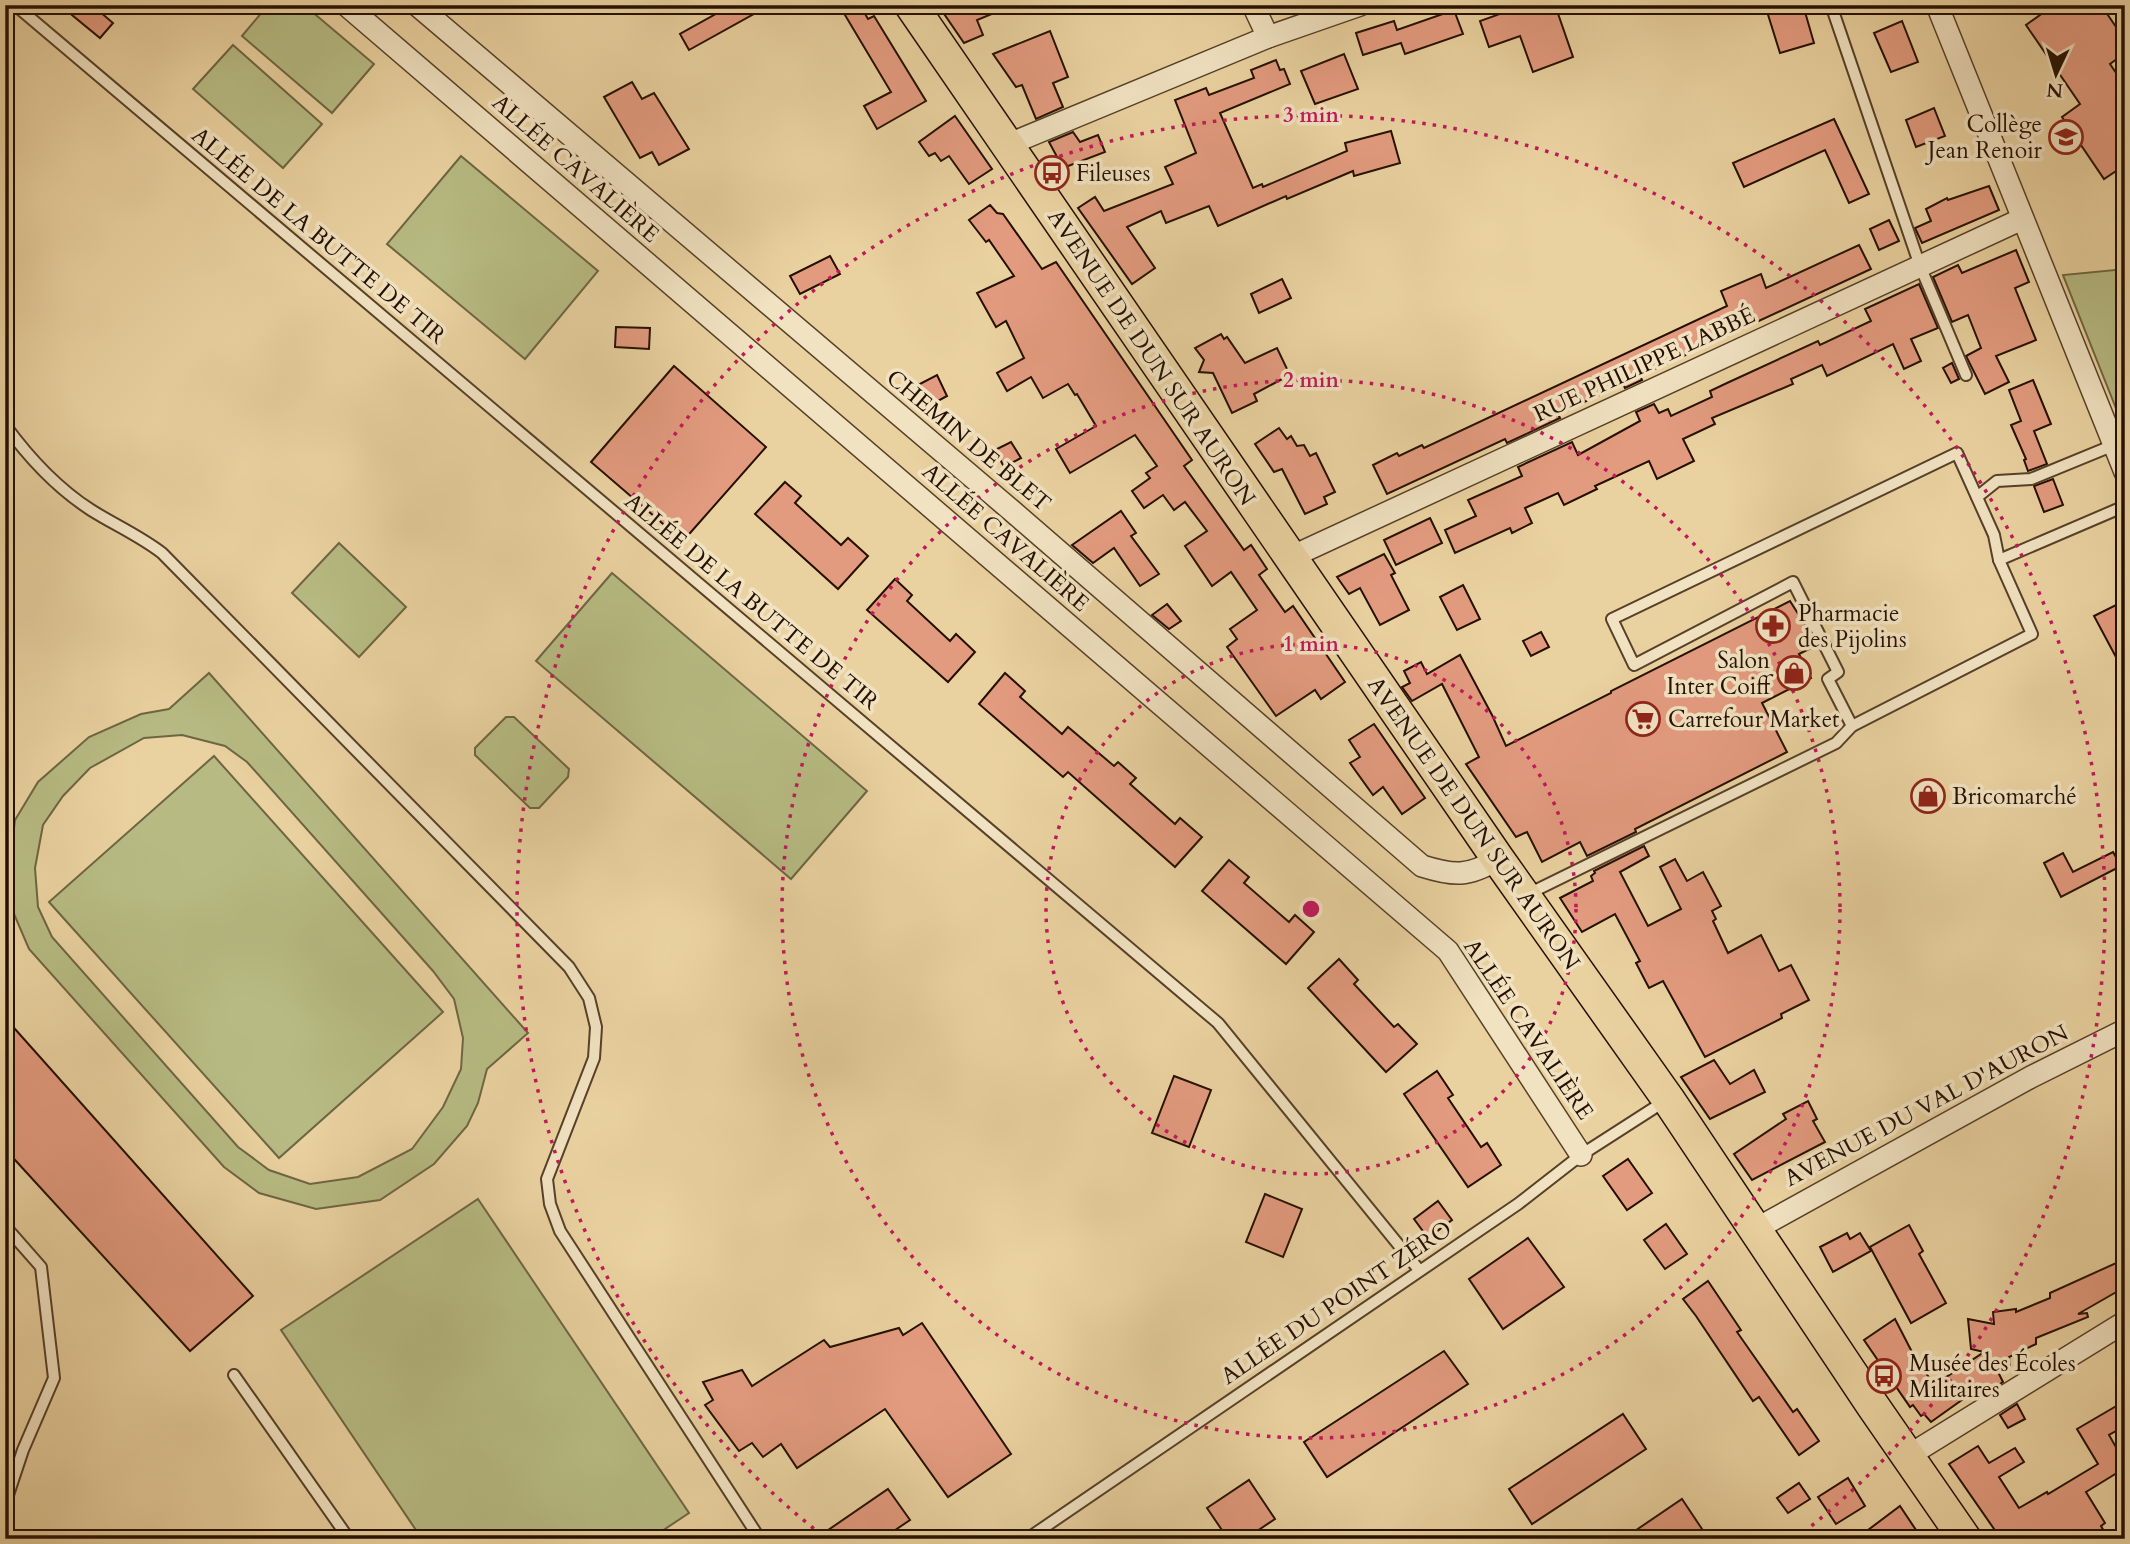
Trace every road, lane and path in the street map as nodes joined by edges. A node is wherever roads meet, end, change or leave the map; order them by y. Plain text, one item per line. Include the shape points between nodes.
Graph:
1 (15, 5) edge
2 (346, 5) edge
3 (417, 5) edge
4 (911, 5) edge
5 (1253, 5) edge
6 (1360, 5) edge
7 (1831, 5) edge
8 (1937, 5) edge
9 (1268, 37) junction
10 (1007, 145) junction
11 (2022, 219) junction
12 (1920, 266) junction
13 (1966, 375) dead end
14 (5, 425) edge
15 (2114, 445) junction
16 (2125, 472) edge
17 (1977, 497) junction
18 (2125, 506) edge
19 (1289, 558) junction
20 (1999, 560) junction
21 (1852, 726) junction
22 (1497, 859) junction
23 (1524, 896) junction
24 (2125, 1030) edge
25 (1668, 1099) junction
26 (1581, 1155) junction
27 (5, 1226) edge
28 (1754, 1230) junction
29 (1419, 1270) junction
30 (2125, 1322) edge
31 (234, 1375) dead end
32 (1908, 1456) junction
33 (5, 1504) edge
34 (349, 1539) edge
35 (760, 1539) edge
36 (1027, 1539) edge
37 (1965, 1539) edge

1 - 29 lane, ALLÉE DE LA BUTTE DE TIR via 1218,1023
2 - 26 street, ALLÉE CAVALIÈRE via 1448,951
3 - 22 street, CHEMIN DE BLET via 1422,866 1444,873 1473,873
4 - 10 main road, AVENUE DE DUN SUR AURON
5 - 9 street
6 - 9 street
7 - 12 lane
8 - 11 street
9 - 10 street
10 - 19 main road, AVENUE DE DUN SUR AURON
11 - 12 street, RUE PHILIPPE LABBÉ
11 - 15 street
12 - 13 lane
12 - 19 street, RUE PHILIPPE LABBÉ
14 - 35 lane via 64,490 162,553 569,967 589,998 596,1027 594,1058 547,1179 550,1204 560,1231
15 - 16 street
15 - 17 lane via 2031,479 1997,481
17 - 20 lane via 1994,535
17 - 21 lane via 1956,453 1612,619 1634,665 1793,582 1838,672 1828,679
18 - 20 lane
19 - 22 main road, AVENUE DE DUN SUR AURON
20 - 21 lane via 2032,634
21 - 23 lane via 1836,743
22 - 23 main road, AVENUE DE DUN SUR AURON
23 - 25 main road, AVENUE DE DUN SUR AURON
24 - 28 street, AVENUE DU VAL D'AURON
25 - 26 lane, ALLÉE DU POINT ZÉRO
25 - 28 main road, AVENUE DE DUN SUR AURON
26 - 29 lane, ALLÉE DU POINT ZÉRO
27 - 33 lane via 41,1267 54,1378
28 - 32 main road, AVENUE DE DUN SUR AURON
29 - 36 lane, ALLÉE DU POINT ZÉRO
30 - 32 street
31 - 34 lane
32 - 37 main road, AVENUE DE DUN SUR AURON

